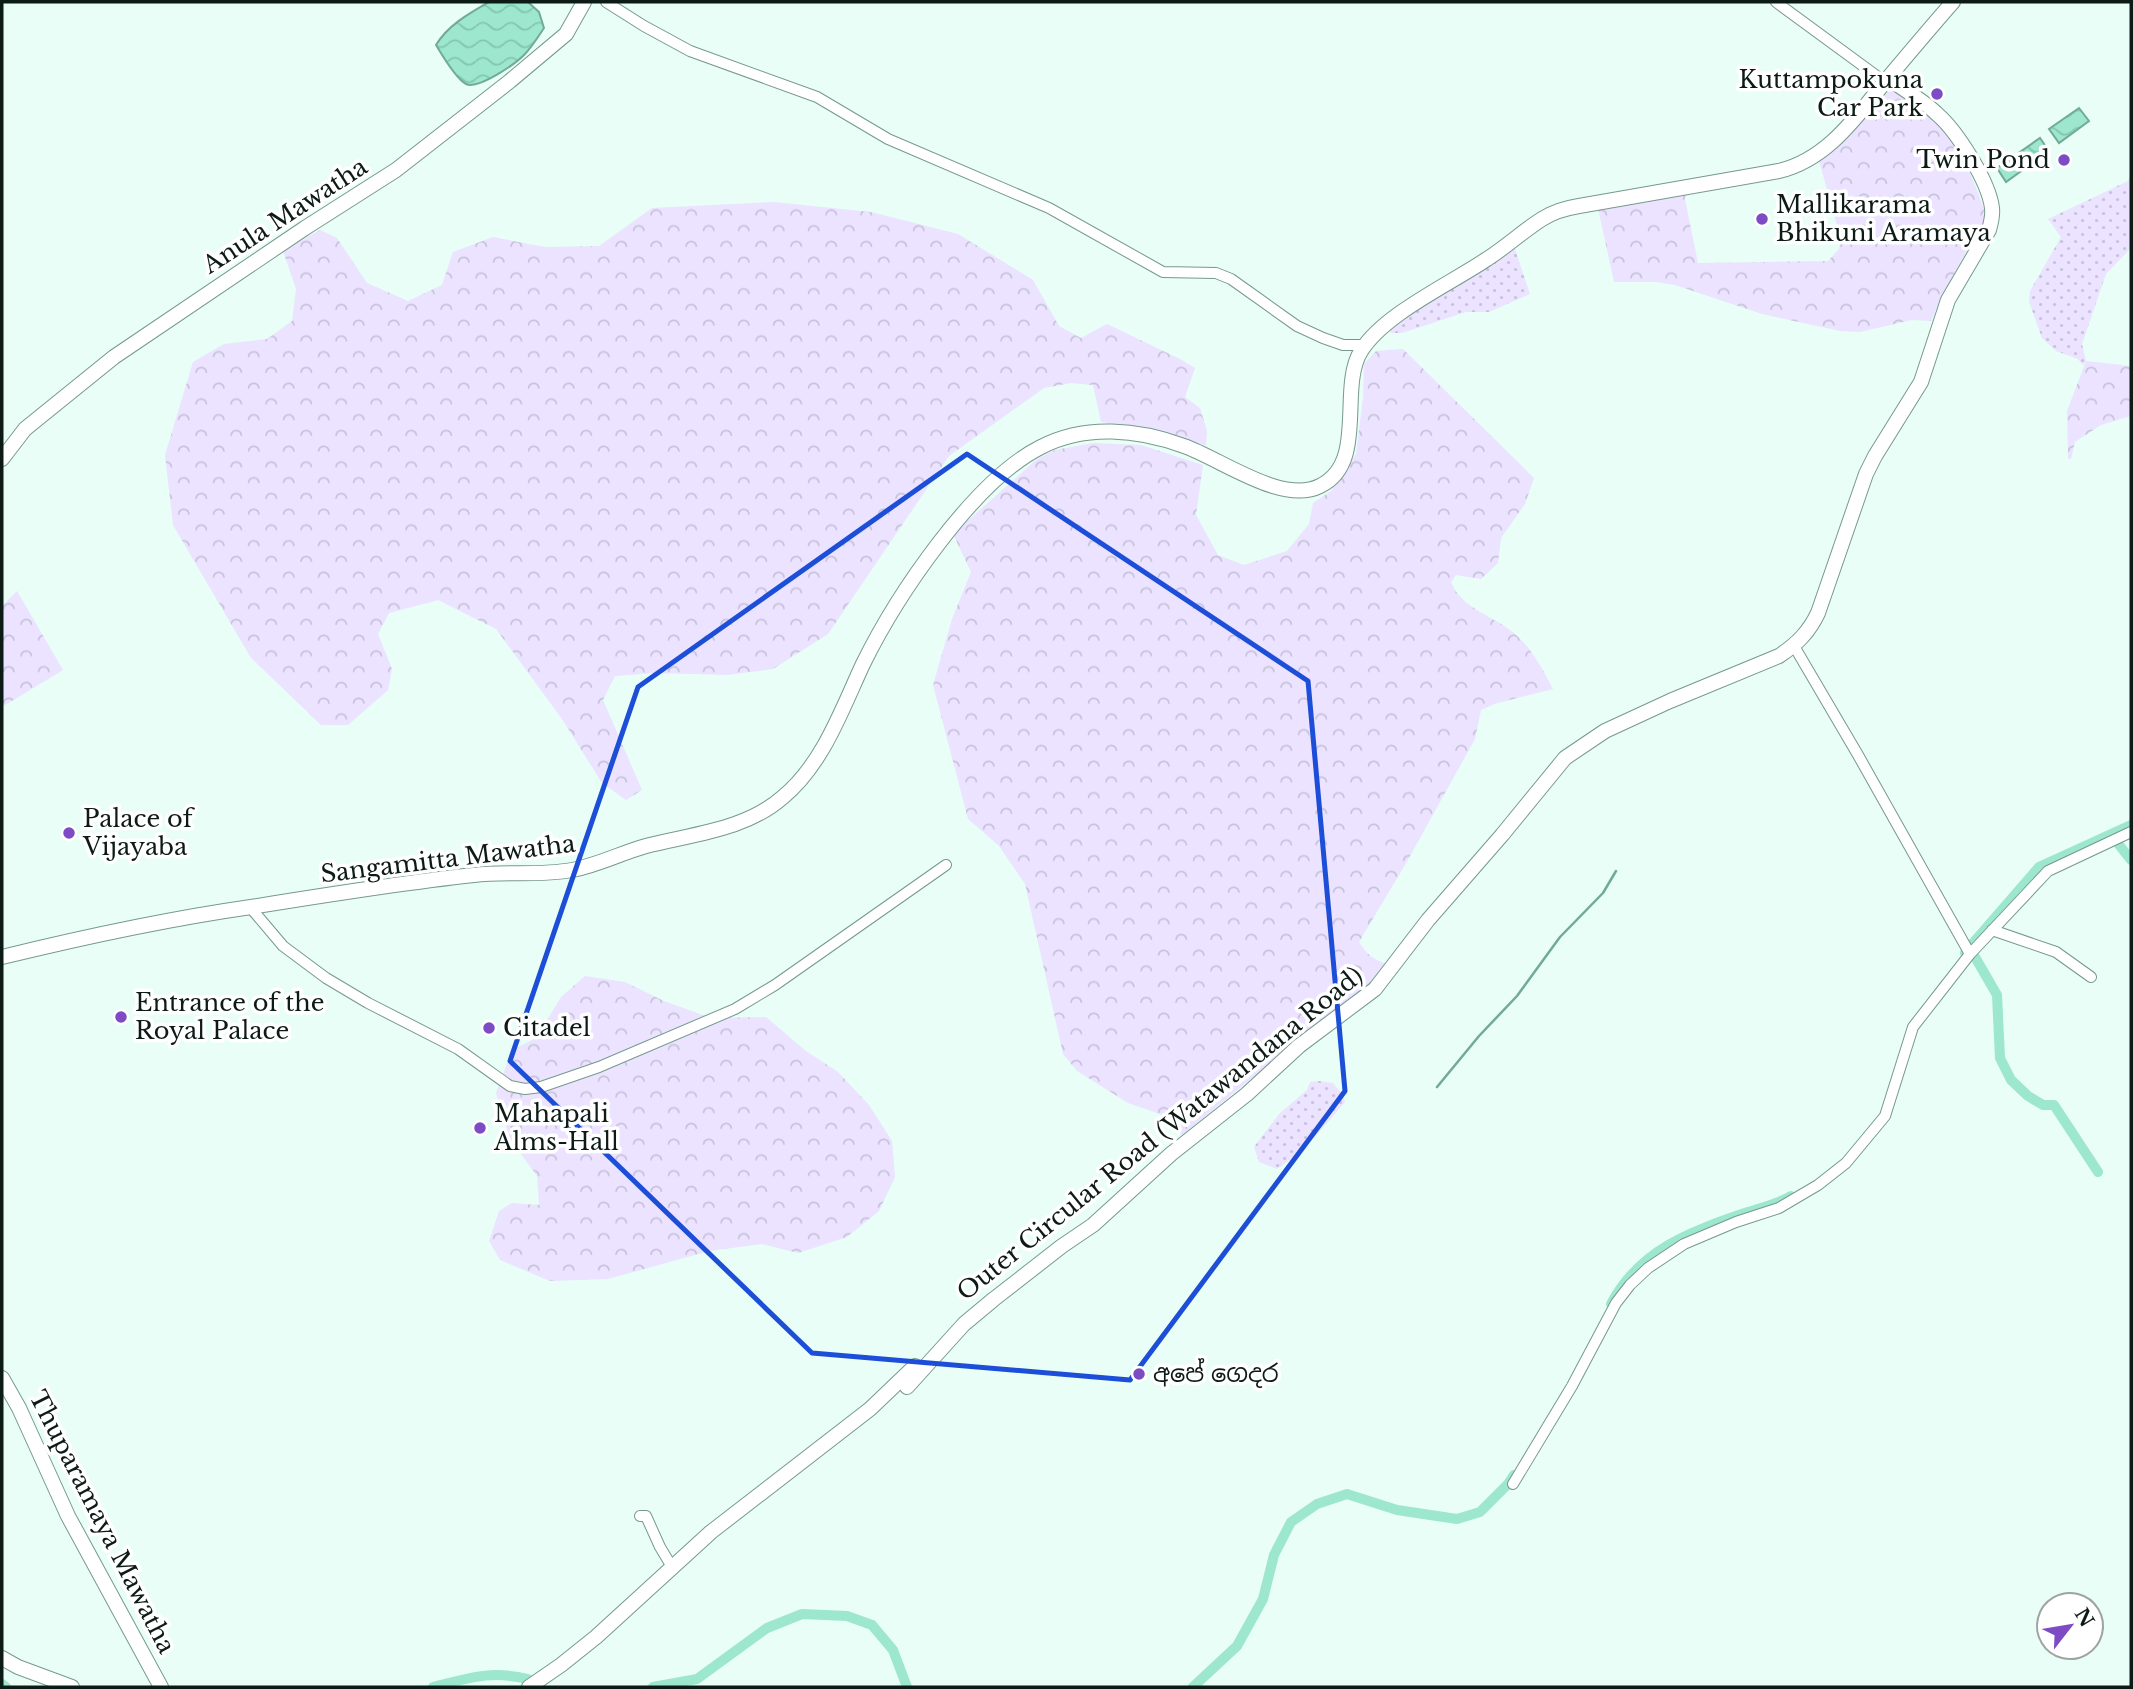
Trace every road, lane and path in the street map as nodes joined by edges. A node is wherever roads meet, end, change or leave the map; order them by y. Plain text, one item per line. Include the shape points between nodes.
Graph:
1 (584, 2) edge
2 (606, 2) edge
3 (1776, 2) edge
4 (1953, 2) edge
5 (1886, 80) junction
6 (1365, 345) junction
7 (2, 459) edge
8 (1794, 646) junction
9 (2131, 832) edge
10 (946, 865) dead end
11 (250, 907) junction
12 (1992, 930) junction
13 (1970, 954) junction
14 (2, 957) edge
15 (2091, 977) dead end
16 (2, 1378) edge
17 (1513, 1484) dead end
18 (640, 1516) dead end
19 (672, 1566) junction
20 (2, 1658) edge
21 (72, 1687) edge
22 (161, 1687) edge
23 (529, 1687) edge

1 - 7 main road, Anula Mawatha via 566,34 510,81 396,170 114,357 25,429
2 - 6 street via 690,51 817,97 888,139 1049,208 1163,272 1224,276 1305,330 1343,345
3 - 5 street
4 - 5 main road, Sangamitta Mawatha
5 - 6 main road, Sangamitta Mawatha via 1832,143 1801,163 1779,171 1555,212 1396,316
5 - 8 main road, Outer Circular Road (Watawandana Road) via 1936,112 1955,134 1991,201 1992,220 1948,300 1921,382 1866,474 1818,613
6 - 11 main road, Sangamitta Mawatha via 1354,369 1343,459 1333,476 1317,488 1284,489 1185,446 1110,431 1041,446 1016,463 945,535 889,614 811,765 784,797 760,813 577,869 475,875
8 - 13 street
8 - 19 main road, Outer Circular Road (Watawandana Road) via 1605,731 1565,758 1368,997 1299,1046 1093,1225 964,1324 907,1387 915,1366 870,1409
9 - 12 street via 2048,871
10 - 11 street via 735,1009 599,1067 525,1088 510,1086 458,1049 326,978 283,946
11 - 14 main road, Sangamitta Mawatha
12 - 13 street
12 - 15 street via 2056,951
13 - 17 street via 1913,1027 1885,1116 1846,1163 1779,1208 1684,1244 1630,1285
16 - 22 main road, Thuparamaya Mawatha via 68,1516
18 - 19 street via 646,1516
19 - 23 main road, Outer Circular Road (Watawandana Road) via 596,1637
20 - 21 main road

